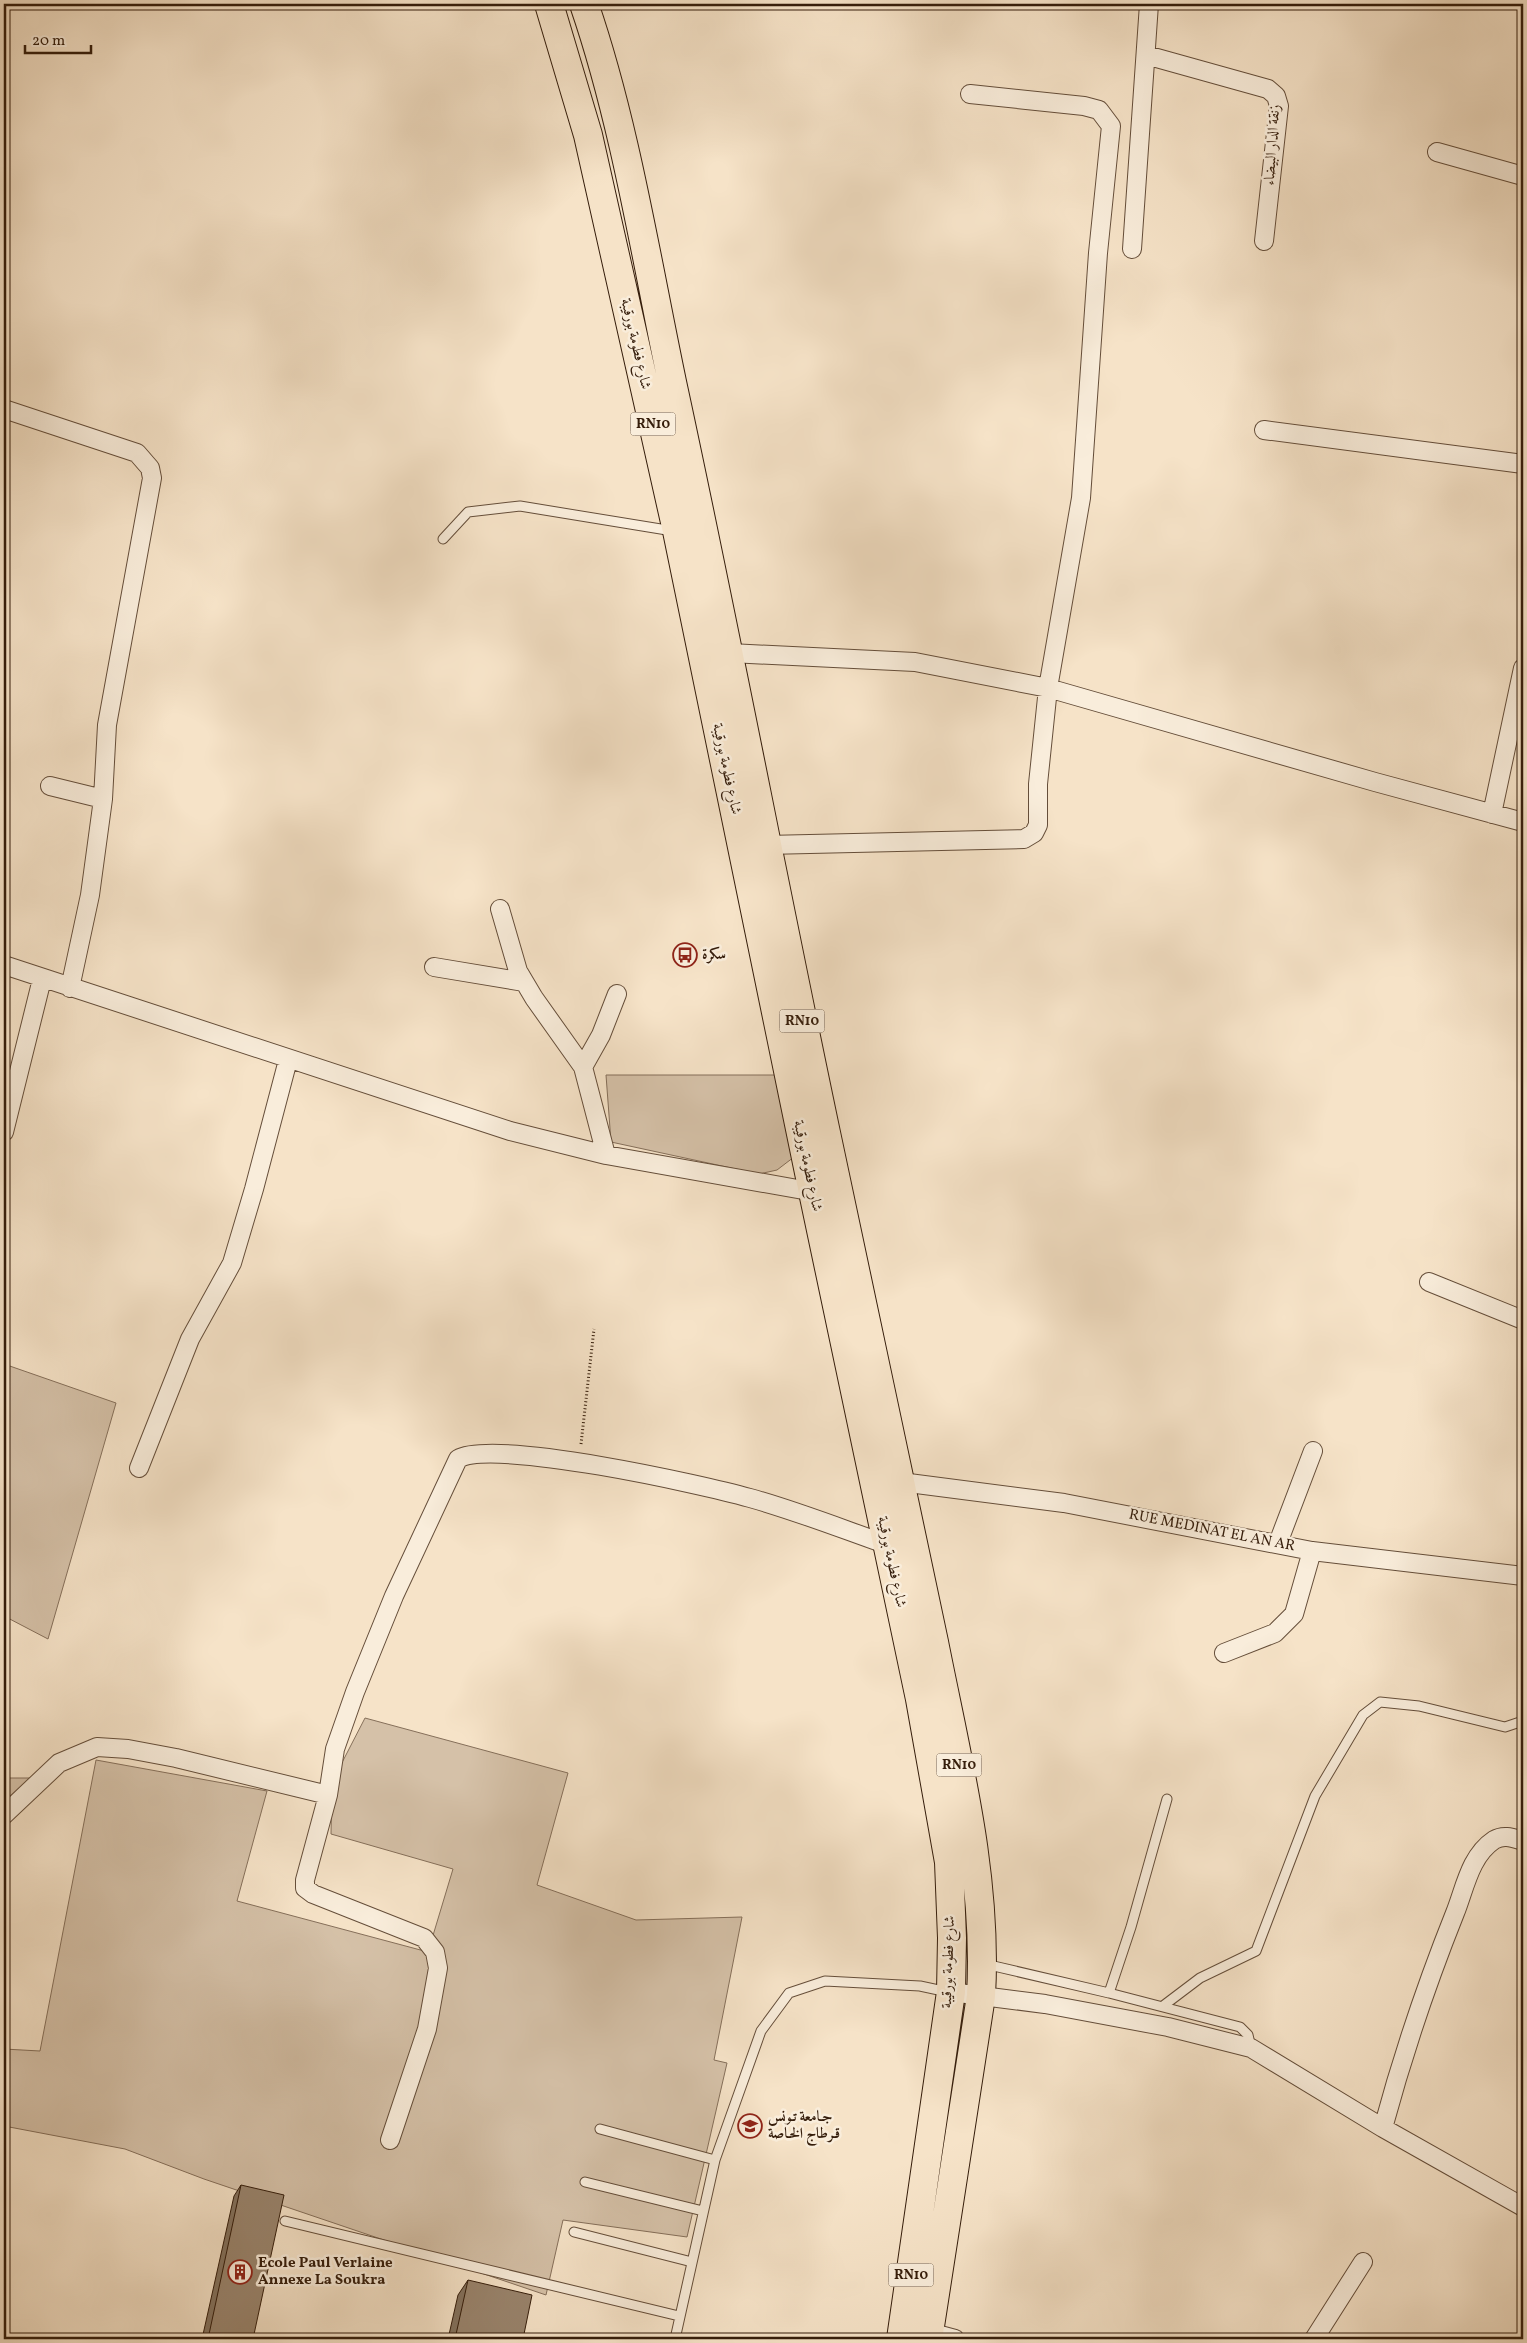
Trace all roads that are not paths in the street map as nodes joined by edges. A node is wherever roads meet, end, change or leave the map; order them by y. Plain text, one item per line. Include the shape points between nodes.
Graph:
1 (549, 4) edge
2 (584, 4) edge
3 (1150, 4) edge
4 (1146, 55) junction
5 (970, 94) dead end
6 (1437, 152) dead end
7 (1523, 176) edge
8 (1264, 241) dead end
9 (1132, 249) dead end
10 (4, 409) edge
11 (1264, 430) dead end
12 (1523, 464) edge
13 (677, 531) junction
14 (443, 539) dead end
15 (730, 653) junction
16 (1523, 668) edge
17 (1048, 688) junction
18 (50, 786) dead end
19 (103, 799) junction
20 (1492, 814) junction
21 (1523, 822) edge
22 (766, 845) junction
23 (500, 908) dead end
24 (4, 965) edge
25 (434, 967) dead end
26 (42, 978) junction
27 (524, 982) junction
28 (70, 988) junction
29 (617, 994) dead end
30 (288, 1060) junction
31 (583, 1067) junction
32 (4, 1132) edge
33 (606, 1155) junction
34 (812, 1192) junction
35 (839, 1197) junction
36 (1429, 1282) dead end
37 (1523, 1320) edge
38 (1313, 1452) dead end
39 (139, 1468) dead end
40 (901, 1482) junction
41 (1278, 1543) junction
42 (888, 1545) junction
43 (1312, 1551) junction
44 (1523, 1576) edge
45 (1224, 1653) dead end
46 (1523, 1721) edge
47 (328, 1796) junction
48 (1167, 1799) dead end
49 (4, 1815) edge
50 (1523, 1841) edge
51 (983, 1963) junction
52 (951, 1992) junction
53 (1109, 1993) junction
54 (981, 1996) junction
55 (1163, 2006) junction
56 (1251, 2048) junction
57 (1383, 2128) junction
58 (600, 2129) dead end
59 (390, 2140) dead end
60 (715, 2160) junction
61 (585, 2182) dead end
62 (1523, 2207) edge
63 (704, 2212) junction
64 (285, 2221) dead end
65 (574, 2232) dead end
66 (692, 2262) junction
67 (1363, 2262) dead end
68 (680, 2316) junction
69 (928, 2336) edge
70 (675, 2339) edge
71 (901, 2339) edge
72 (955, 2339) edge
73 (1314, 2339) edge

1 - 13 main road, شارع فطومة بورقيبة / RN10 via 588,135
2 - 15 main road, شارع فطومة بورقيبة / RN10 via 619,130
3 - 4 street
4 - 8 street, زنقة الدار البيضاء via 1268,89 1276,96 1279,106
4 - 9 street
5 - 17 street via 1084,106 1099,110 1111,126 1098,253 1081,498
6 - 7 street
10 - 19 street via 137,452 150,468 151,492 107,725
11 - 12 street
13 - 14 lane via 520,506 468,512
13 - 34 main road, شارع فطومة بورقيبة / RN10
15 - 17 street via 915,662
15 - 22 main road, شارع فطومة بورقيبة / RN10
16 - 20 street
17 - 20 street
17 - 22 street via 1038,784 1038,824 1034,834 1024,839
18 - 19 street
19 - 28 street via 90,895
20 - 21 street
22 - 35 main road, شارع فطومة بورقيبة / RN10
23 - 27 street via 512,954
24 - 26 street
25 - 27 street
26 - 28 street
26 - 32 street
27 - 31 street
28 - 30 street
29 - 31 street via 601,1035
30 - 33 street via 510,1131
30 - 39 street via 232,1263 190,1339
31 - 33 street
33 - 34 street
34 - 35 street
34 - 42 main road, شارع فطومة بورقيبة / RN10
35 - 40 main road, شارع فطومة بورقيبة / RN10
36 - 37 street
38 - 41 street
40 - 41 street, RUE MEDINAT EL AN AR via 1064,1503
40 - 51 main road, شارع فطومة بورقيبة / RN10 via 976,1856
41 - 43 street, RUE MEDINAT EL AN AR
42 - 47 street via 751,1498 579,1462 485,1454 458,1459 394,1596 356,1692 335,1749
42 - 52 main road, شارع فطومة بورقيبة / RN10 via 949,1862
43 - 44 street, RUE MEDINAT EL AN AR
43 - 45 street via 1294,1614 1275,1633
46 - 55 lane via 1505,1727 1419,1706 1380,1702 1363,1716 1315,1796 1256,1951 1200,1978
47 - 49 street via 176,1758 97,1747 59,1763
47 - 59 street via 305,1880 306,1888 313,1894 424,1938 435,1952 438,1968 427,2029
48 - 53 lane
50 - 57 street via 1504,1836 1494,1841 1469,1872 1425,1989
51 - 53 lane
51 - 54 main road, شارع فطومة بورقيبة / RN10
52 - 54 street
52 - 60 lane via 920,1986 825,1981 789,1993 761,2031
52 - 71 main road, شارع فطومة بورقيبة / RN10
53 - 55 lane
54 - 56 street via 1045,2004 1168,2027
54 - 69 main road, شارع فطومة بورقيبة / RN10
55 - 56 lane via 1240,2027 1248,2035
56 - 57 street
57 - 62 street
58 - 60 lane
60 - 63 lane
61 - 63 lane
63 - 66 lane
64 - 68 lane
65 - 66 lane
66 - 68 lane
67 - 73 street
68 - 70 lane
69 - 72 street

